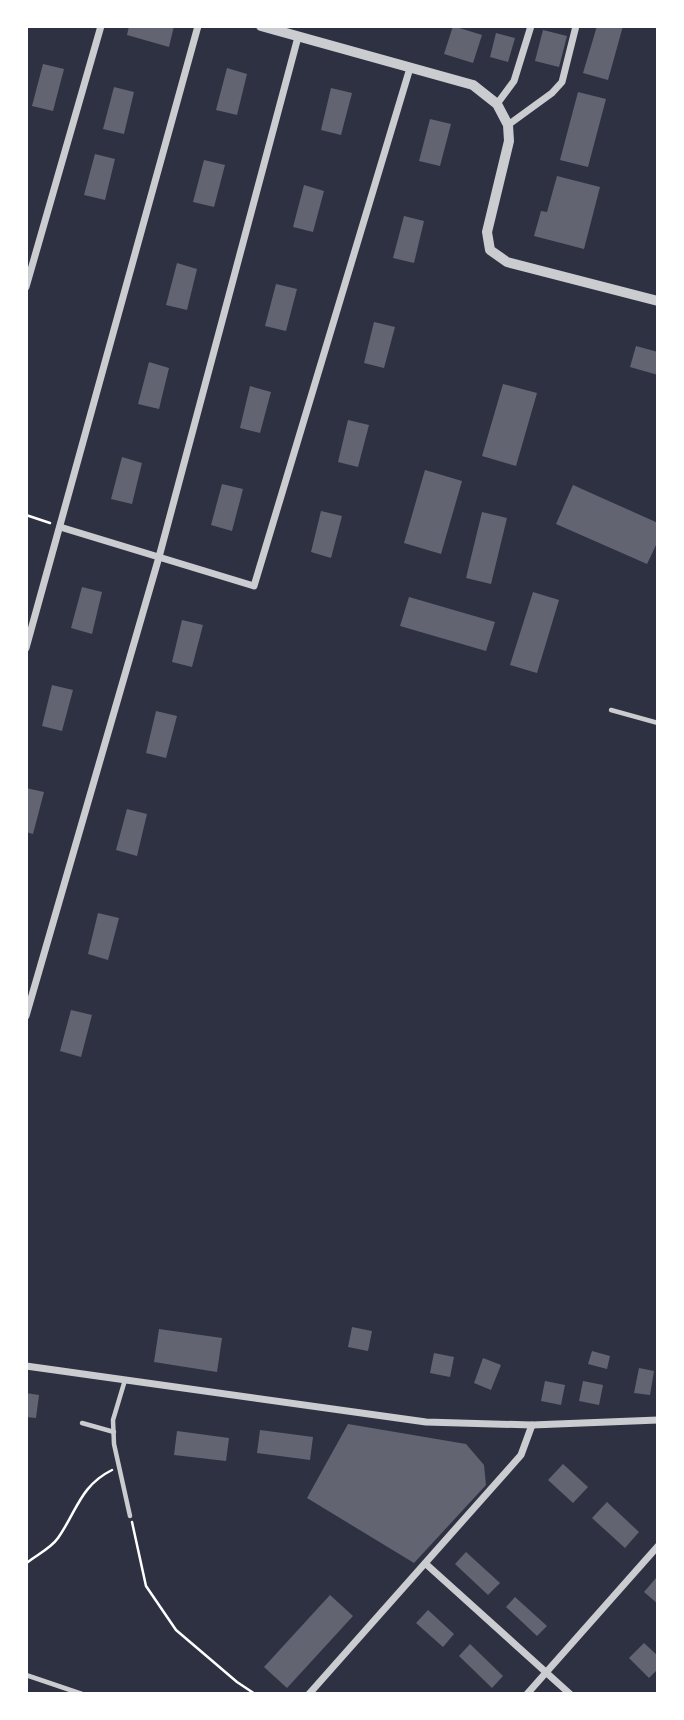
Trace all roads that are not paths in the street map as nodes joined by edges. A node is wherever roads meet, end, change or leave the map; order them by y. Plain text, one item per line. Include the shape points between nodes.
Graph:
1 (101, 26) edge
2 (198, 26) edge
3 (261, 26) edge
4 (531, 26) edge
5 (576, 26) edge
6 (299, 37) junction
7 (410, 68) junction
8 (497, 104) junction
9 (508, 125) junction
10 (26, 287) edge
11 (658, 302) edge
12 (60, 527) junction
13 (159, 557) junction
14 (26, 648) edge
15 (611, 710) dead end
16 (658, 723) edge
17 (26, 1016) edge
18 (26, 1366) edge
19 (125, 1380) junction
20 (658, 1420) edge
21 (82, 1423) dead end
22 (531, 1425) junction
23 (114, 1432) junction
24 (130, 1516) road end
25 (658, 1546) edge
26 (426, 1564) junction
27 (547, 1671) junction
28 (26, 1675) edge
29 (82, 1694) edge
30 (309, 1694) edge
31 (527, 1694) edge
32 (570, 1694) edge

1 - 10 street
2 - 12 street
3 - 6 street
4 - 8 street via 514,81
5 - 9 street via 562,82
6 - 7 street
6 - 13 street
7 - 8 street via 473,85
7 - 13 street via 254,586
8 - 9 street
9 - 11 street via 509,141 487,232 491,250 507,262
12 - 13 street
12 - 14 street
13 - 17 street
15 - 16 lane
18 - 19 street
19 - 22 street via 426,1422
19 - 23 lane
20 - 22 street
21 - 23 lane
22 - 26 street via 522,1455
23 - 24 lane
25 - 27 street
26 - 27 street
26 - 30 street
27 - 31 street
27 - 32 street
28 - 29 lane

